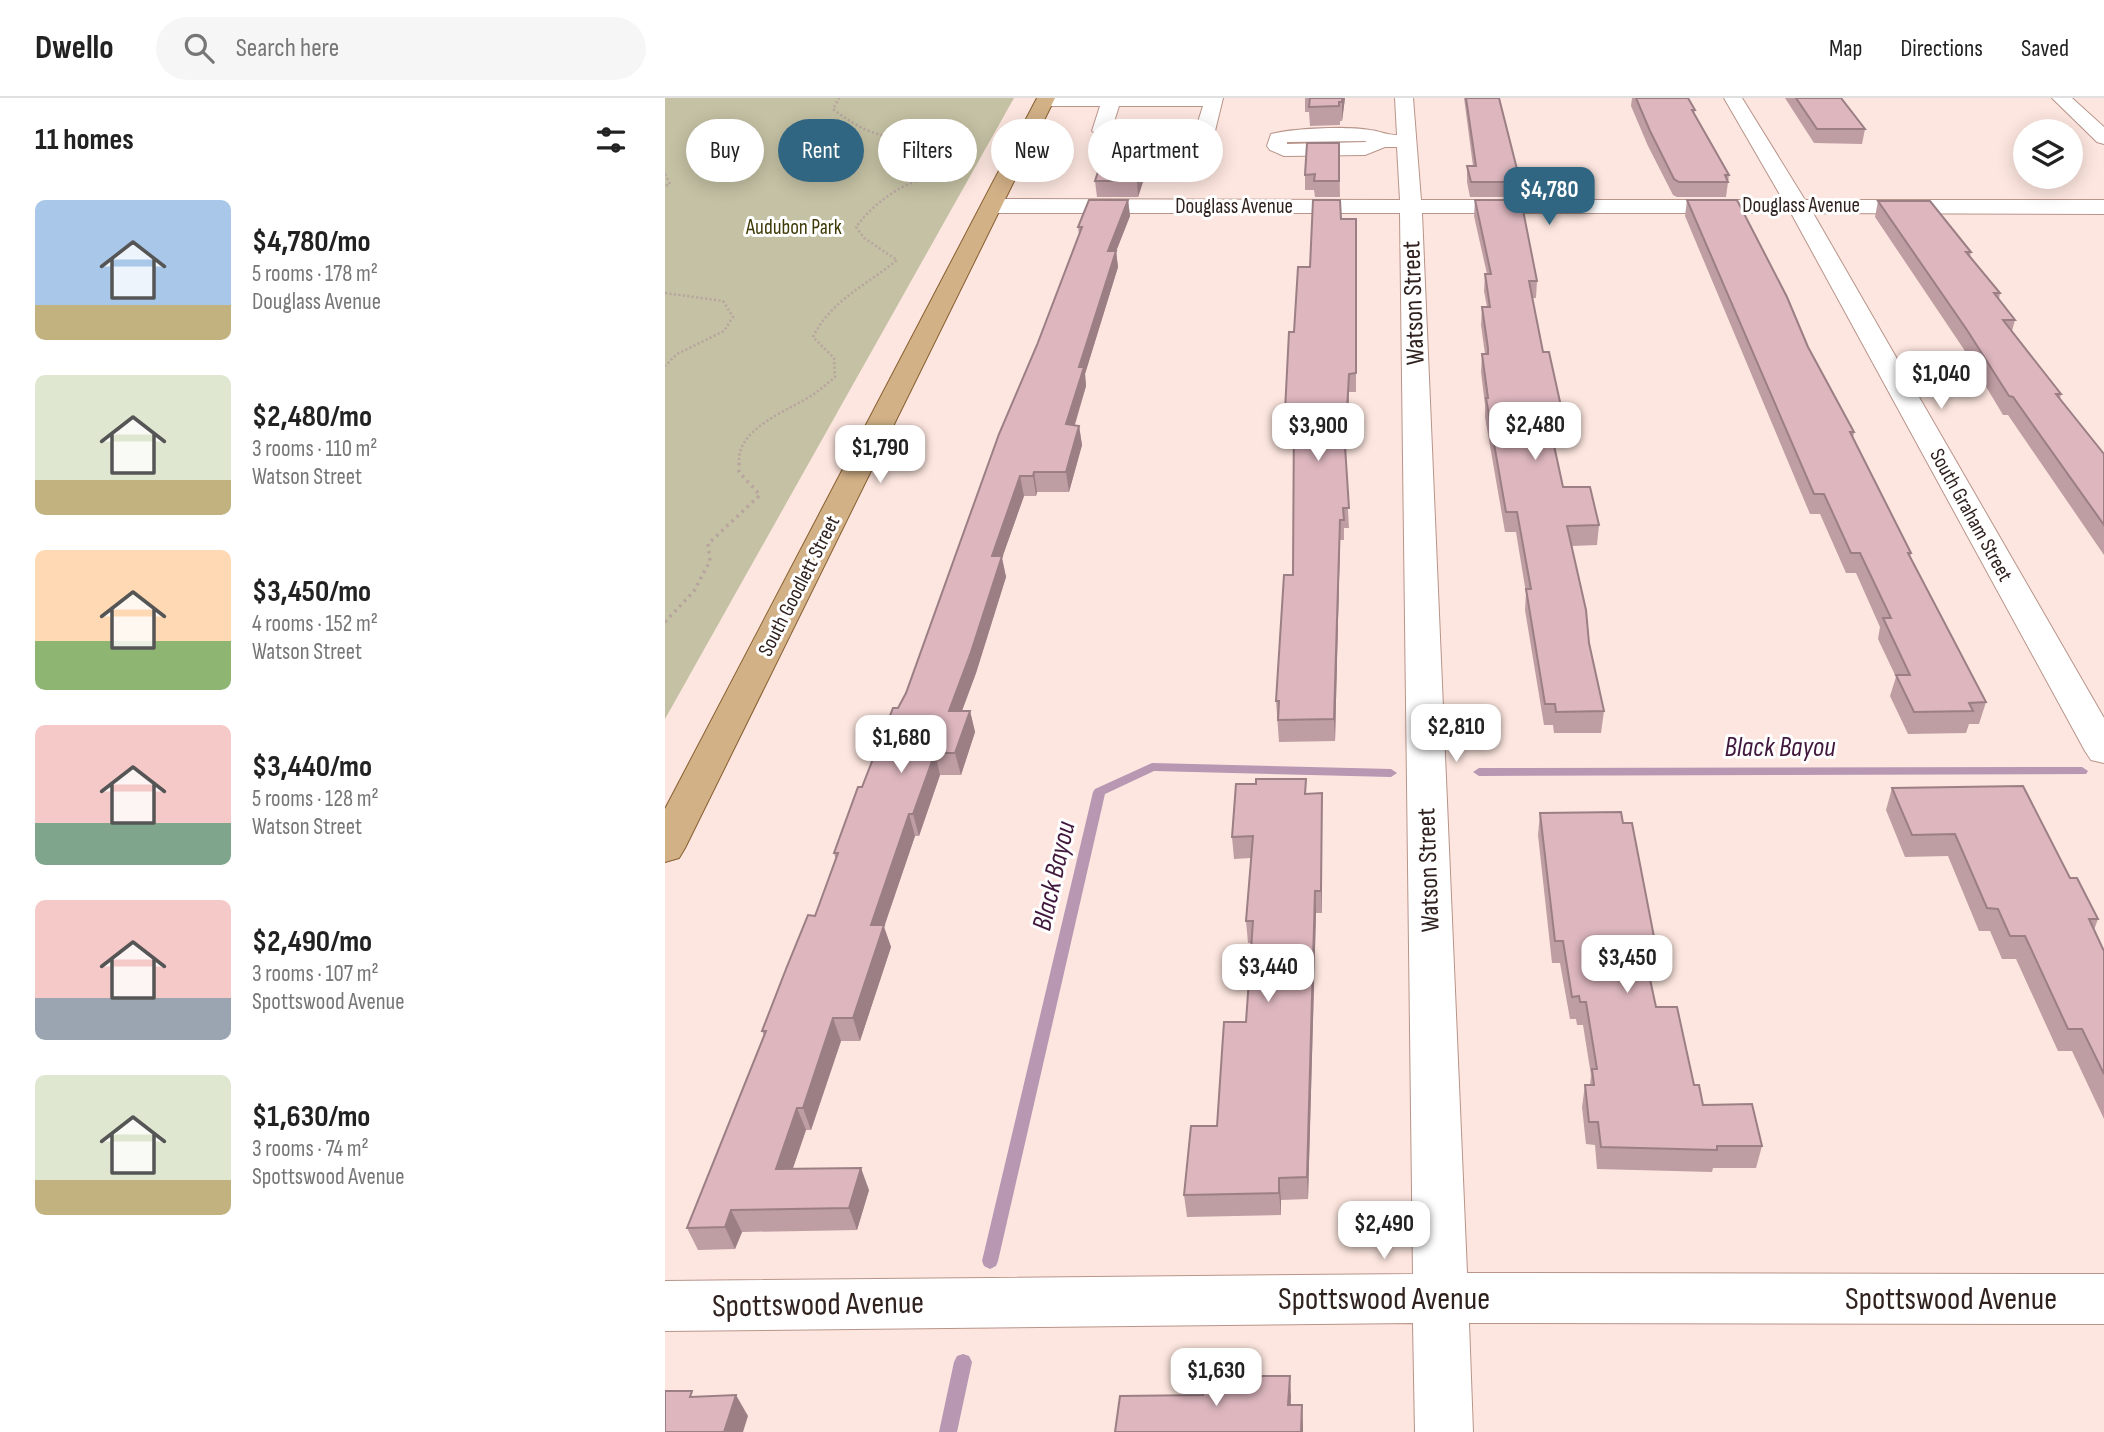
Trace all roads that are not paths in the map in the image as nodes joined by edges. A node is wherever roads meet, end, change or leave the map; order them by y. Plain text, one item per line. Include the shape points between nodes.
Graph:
1 (1405, 98) edge
2 (1733, 98) edge
3 (2061, 98) edge
4 (1046, 99) edge
5 (1112, 99) edge
6 (1161, 99) edge
7 (1213, 99) edge
8 (1106, 119) edge
9 (1155, 119) edge
10 (1208, 119) edge
11 (2104, 138) edge
12 (1797, 205) junction
13 (993, 206) junction
14 (1411, 206) junction
15 (2104, 207) edge
16 (2104, 751) edge
17 (665, 848) edge
18 (1440, 1298) junction
19 (2104, 1299) edge
20 (665, 1306) edge
21 (1444, 1432) edge

1 - 14 street, Watson Street via 1394,141
2 - 12 street, South Graham Street
3 - 11 street
4 - 5 street
4 - 13 main road, South Goodlett Street
5 - 6 street
5 - 8 street
6 - 7 street
6 - 9 street
7 - 10 street
12 - 14 street, Douglass Avenue
12 - 15 street, Douglass Avenue
12 - 16 street, South Graham Street
13 - 14 street, Douglass Avenue
13 - 17 main road, South Goodlett Street
14 - 18 street, Watson Street
18 - 19 street, Spottswood Avenue
18 - 20 street, Spottswood Avenue
18 - 21 street, Watson Street

